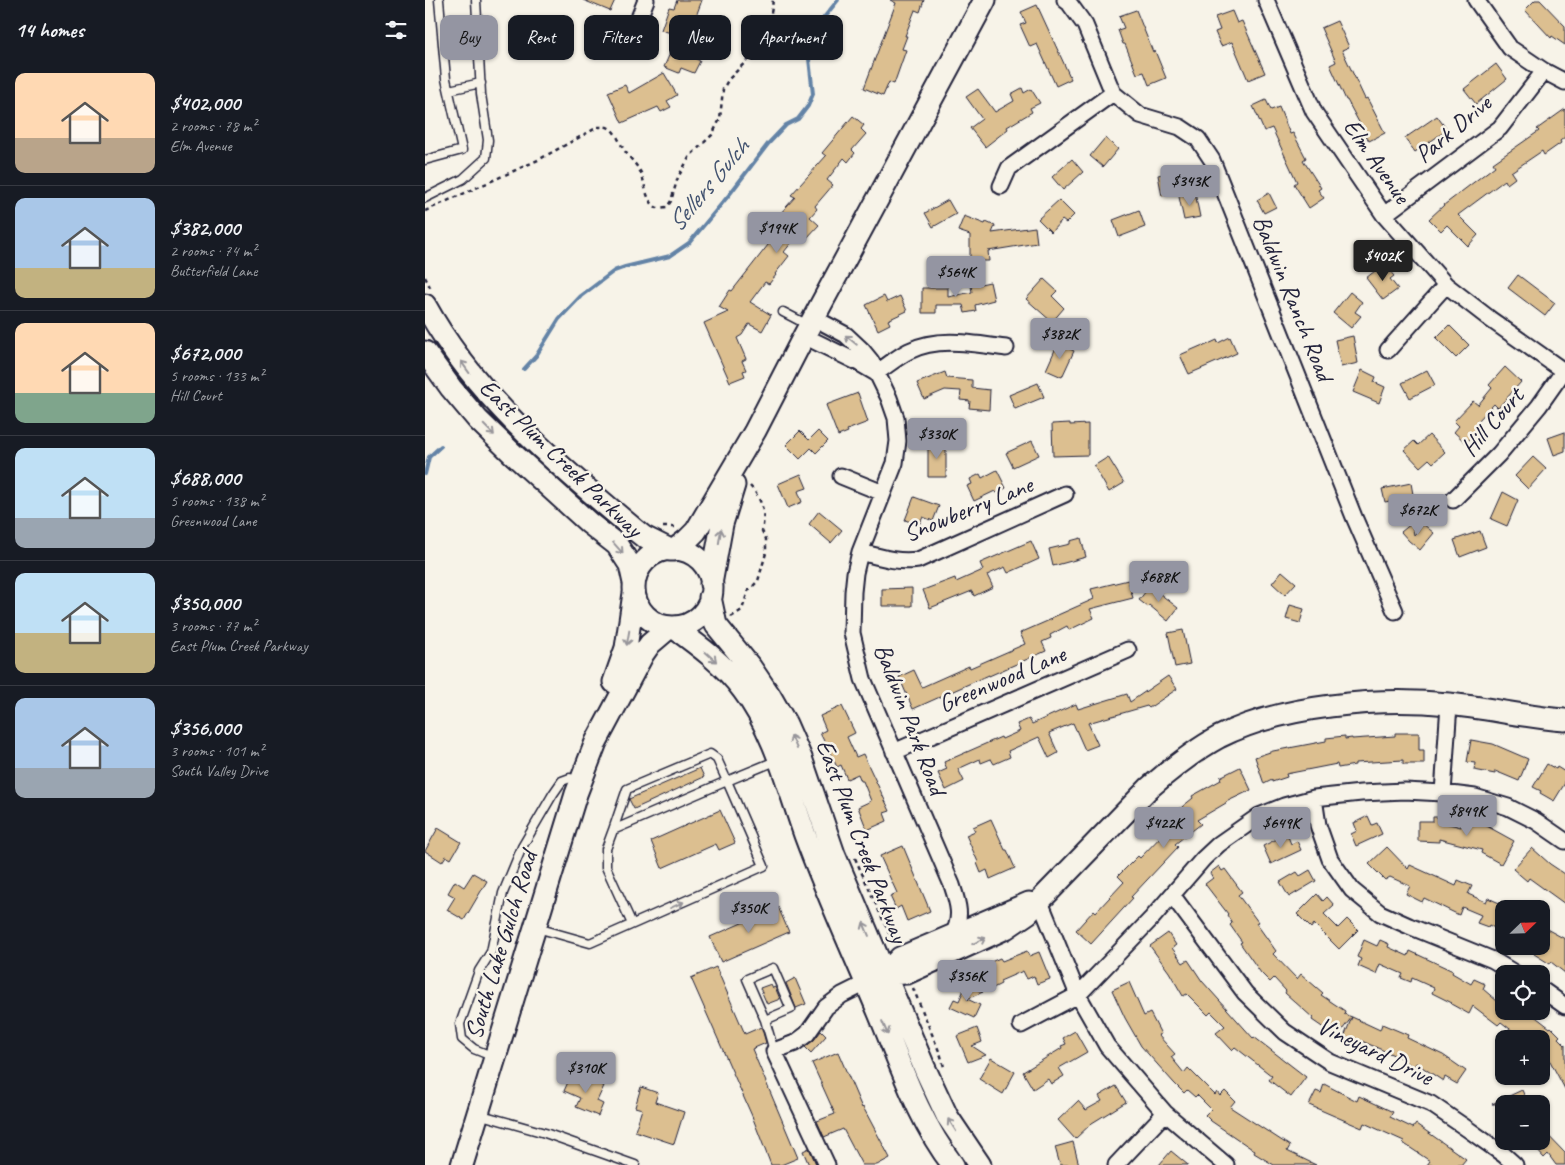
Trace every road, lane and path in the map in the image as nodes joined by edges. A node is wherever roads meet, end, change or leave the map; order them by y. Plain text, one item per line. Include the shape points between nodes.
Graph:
1 (439, 0) edge
2 (476, 0) edge
3 (646, 0) edge
4 (773, 0) edge
5 (985, 0) edge
6 (1065, 0) edge
7 (1266, 0) edge
8 (1476, 0) edge
9 (640, 15) edge
10 (1544, 70) junction
11 (1565, 82) edge
12 (481, 83) junction
13 (449, 90) junction
14 (1113, 94) junction
15 (425, 160) edge
16 (1001, 186) dead end
17 (425, 198) edge
18 (425, 211) edge
19 (1384, 215) junction
20 (425, 277) edge
21 (1446, 285) junction
22 (429, 299) edge
23 (783, 312) dead end
24 (810, 327) junction
25 (1006, 348) dead end
26 (1388, 350) dead end
27 (425, 352) edge
28 (1565, 371) edge
29 (876, 373) junction
30 (755, 431) junction
31 (841, 476) dead end
32 (749, 484) dead end
33 (883, 493) junction
34 (1065, 494) dead end
35 (1453, 500) dead end
36 (680, 526) dead end
37 (661, 527) dead end
38 (672, 550) junction
39 (860, 552) junction
40 (634, 586) junction
41 (711, 591) junction
42 (1395, 611) dead end
43 (729, 618) dead end
44 (672, 627) junction
45 (1128, 650) dead end
46 (1449, 704) junction
47 (1565, 720) edge
48 (597, 742) junction
49 (894, 752) junction
50 (778, 760) junction
51 (581, 781) junction
52 (727, 781) junction
53 (1443, 793) junction
54 (1315, 798) junction
55 (613, 830) junction
56 (1565, 840) edge
57 (834, 854) junction
58 (1172, 895) junction
59 (1039, 900) junction
60 (632, 924) junction
61 (535, 927) junction
62 (952, 936) junction
63 (1501, 965) edge
64 (907, 972) junction
65 (876, 978) junction
66 (1078, 995) junction
67 (1550, 995) edge
68 (1565, 1006) edge
69 (765, 1020) junction
70 (1021, 1025) dead end
71 (774, 1051) junction
72 (495, 1057) junction
73 (945, 1071) dead end
74 (1165, 1113) junction
75 (478, 1114) junction
76 (462, 1165) edge
77 (635, 1165) edge
78 (827, 1165) edge
79 (953, 1165) edge
80 (980, 1165) edge
81 (1116, 1165) edge
82 (1226, 1165) edge
83 (1515, 1165) edge

1 - 13 lane
2 - 12 lane
3 - 9 street
4 - 18 path via 769,27 758,49 723,88 720,119 712,135 690,156 667,207 652,205 636,165 613,132 603,127
5 - 24 main road
6 - 14 street via 1085,25
7 - 19 street, Elm Avenue via 1314,112
8 - 10 street via 1510,48
10 - 11 street
10 - 19 street, Park Drive via 1500,128
12 - 13 lane
12 - 17 lane via 488,140 486,158 463,179
13 - 15 lane via 462,150
14 - 16 street via 1009,168
14 - 42 street, Baldwin Ranch Road via 1140,115 1179,127 1198,139 1212,160 1354,518
19 - 21 street, Elm Avenue
20 - 22 path
21 - 26 street
21 - 28 street, Elm Avenue via 1489,320
38 -> 22 main road, East Plum Creek Parkway via 634,529 528,436 496,403 448,343
23 - 24 lane
24 - 29 street
29 -> 24 street, Baldwin Park Road via 871,361 846,335
24 - 30 main road
25 - 29 street via 937,343 908,351
27 -> 40 main road, East Plum Creek Parkway via 478,420 617,545 630,566
28 - 35 street, Hill Court via 1499,454
29 - 33 street, Baldwin Park Road via 896,418 898,442 895,463
30 - 38 main road via 696,531
41 -> 30 main road via 724,514
31 - 33 street
32 - 43 path via 757,493 763,509 766,553 758,580 748,590 742,610
33 - 39 street, Baldwin Park Road
34 - 39 street, Snowberry Lane via 918,560 892,561
36 - 37 path
38 - 40 main road via 648,559 639,569
38 - 41 main road via 687,552 699,560 707,571
39 - 49 street, Baldwin Park Road via 853,592 853,632 863,679
40 - 44 main road via 637,603 644,614 654,622
40 -> 48 main road, South Lake Gulch Road via 624,657 607,699
41 - 44 main road via 705,609 697,619
57 -> 41 main road, East Plum Creek Parkway via 786,724 756,675 716,625
44 - 48 main road, South Lake Gulch Road via 649,644
44 -> 50 main road, East Plum Creek Parkway via 695,642 743,690 757,711
45 - 49 street, Greenwood Lane
46 - 47 main road
46 - 53 street
46 - 59 main road via 1381,702 1317,708 1269,718 1219,737 1160,778
48 - 51 main road, South Lake Gulch Road
49 - 62 street, Baldwin Park Road via 958,902 957,928
50 - 52 lane
50 - 57 main road via 792,769 816,835
50 - 65 main road, East Plum Creek Parkway via 820,873
51 - 61 main road, South Lake Gulch Road
51 - 72 lane via 570,778 562,781 522,847 503,893 491,952 479,971 459,1024 462,1039 474,1049
52 - 55 lane
52 - 55 lane via 717,759 710,754 627,789
60 -> 52 lane via 764,866
53 - 54 street via 1405,791
53 - 56 street via 1475,797 1508,807
54 - 58 street via 1259,816 1239,829 1219,844
54 - 63 street via 1318,825 1331,859 1352,890 1380,913
55 - 60 lane via 606,849 606,867
65 -> 57 main road, East Plum Creek Parkway
58 - 66 street
58 - 83 street, Vineyard Drive via 1245,993 1285,1032 1330,1062 1431,1104
59 - 62 main road
64 -> 59 main road via 1006,928
59 - 66 street
60 - 61 lane via 590,943
61 - 72 main road, South Lake Gulch Road
62 - 65 main road via 901,958
64 - 65 main road
64 - 73 path
65 - 71 street via 841,994 826,1007 807,1034 795,1043
65 -> 79 main road, East Plum Creek Parkway via 917,1103
80 -> 65 main road, East Plum Creek Parkway via 947,1116
66 - 70 street
66 - 74 street via 1107,1046
67 - 68 street
69 - 69 lane via 791,1009 773,968 747,979
69 - 71 lane
71 - 78 street
72 - 75 main road, South Lake Gulch Road
74 - 81 street
74 - 82 street
75 - 76 main road, South Lake Gulch Road
75 - 77 lane via 545,1133

